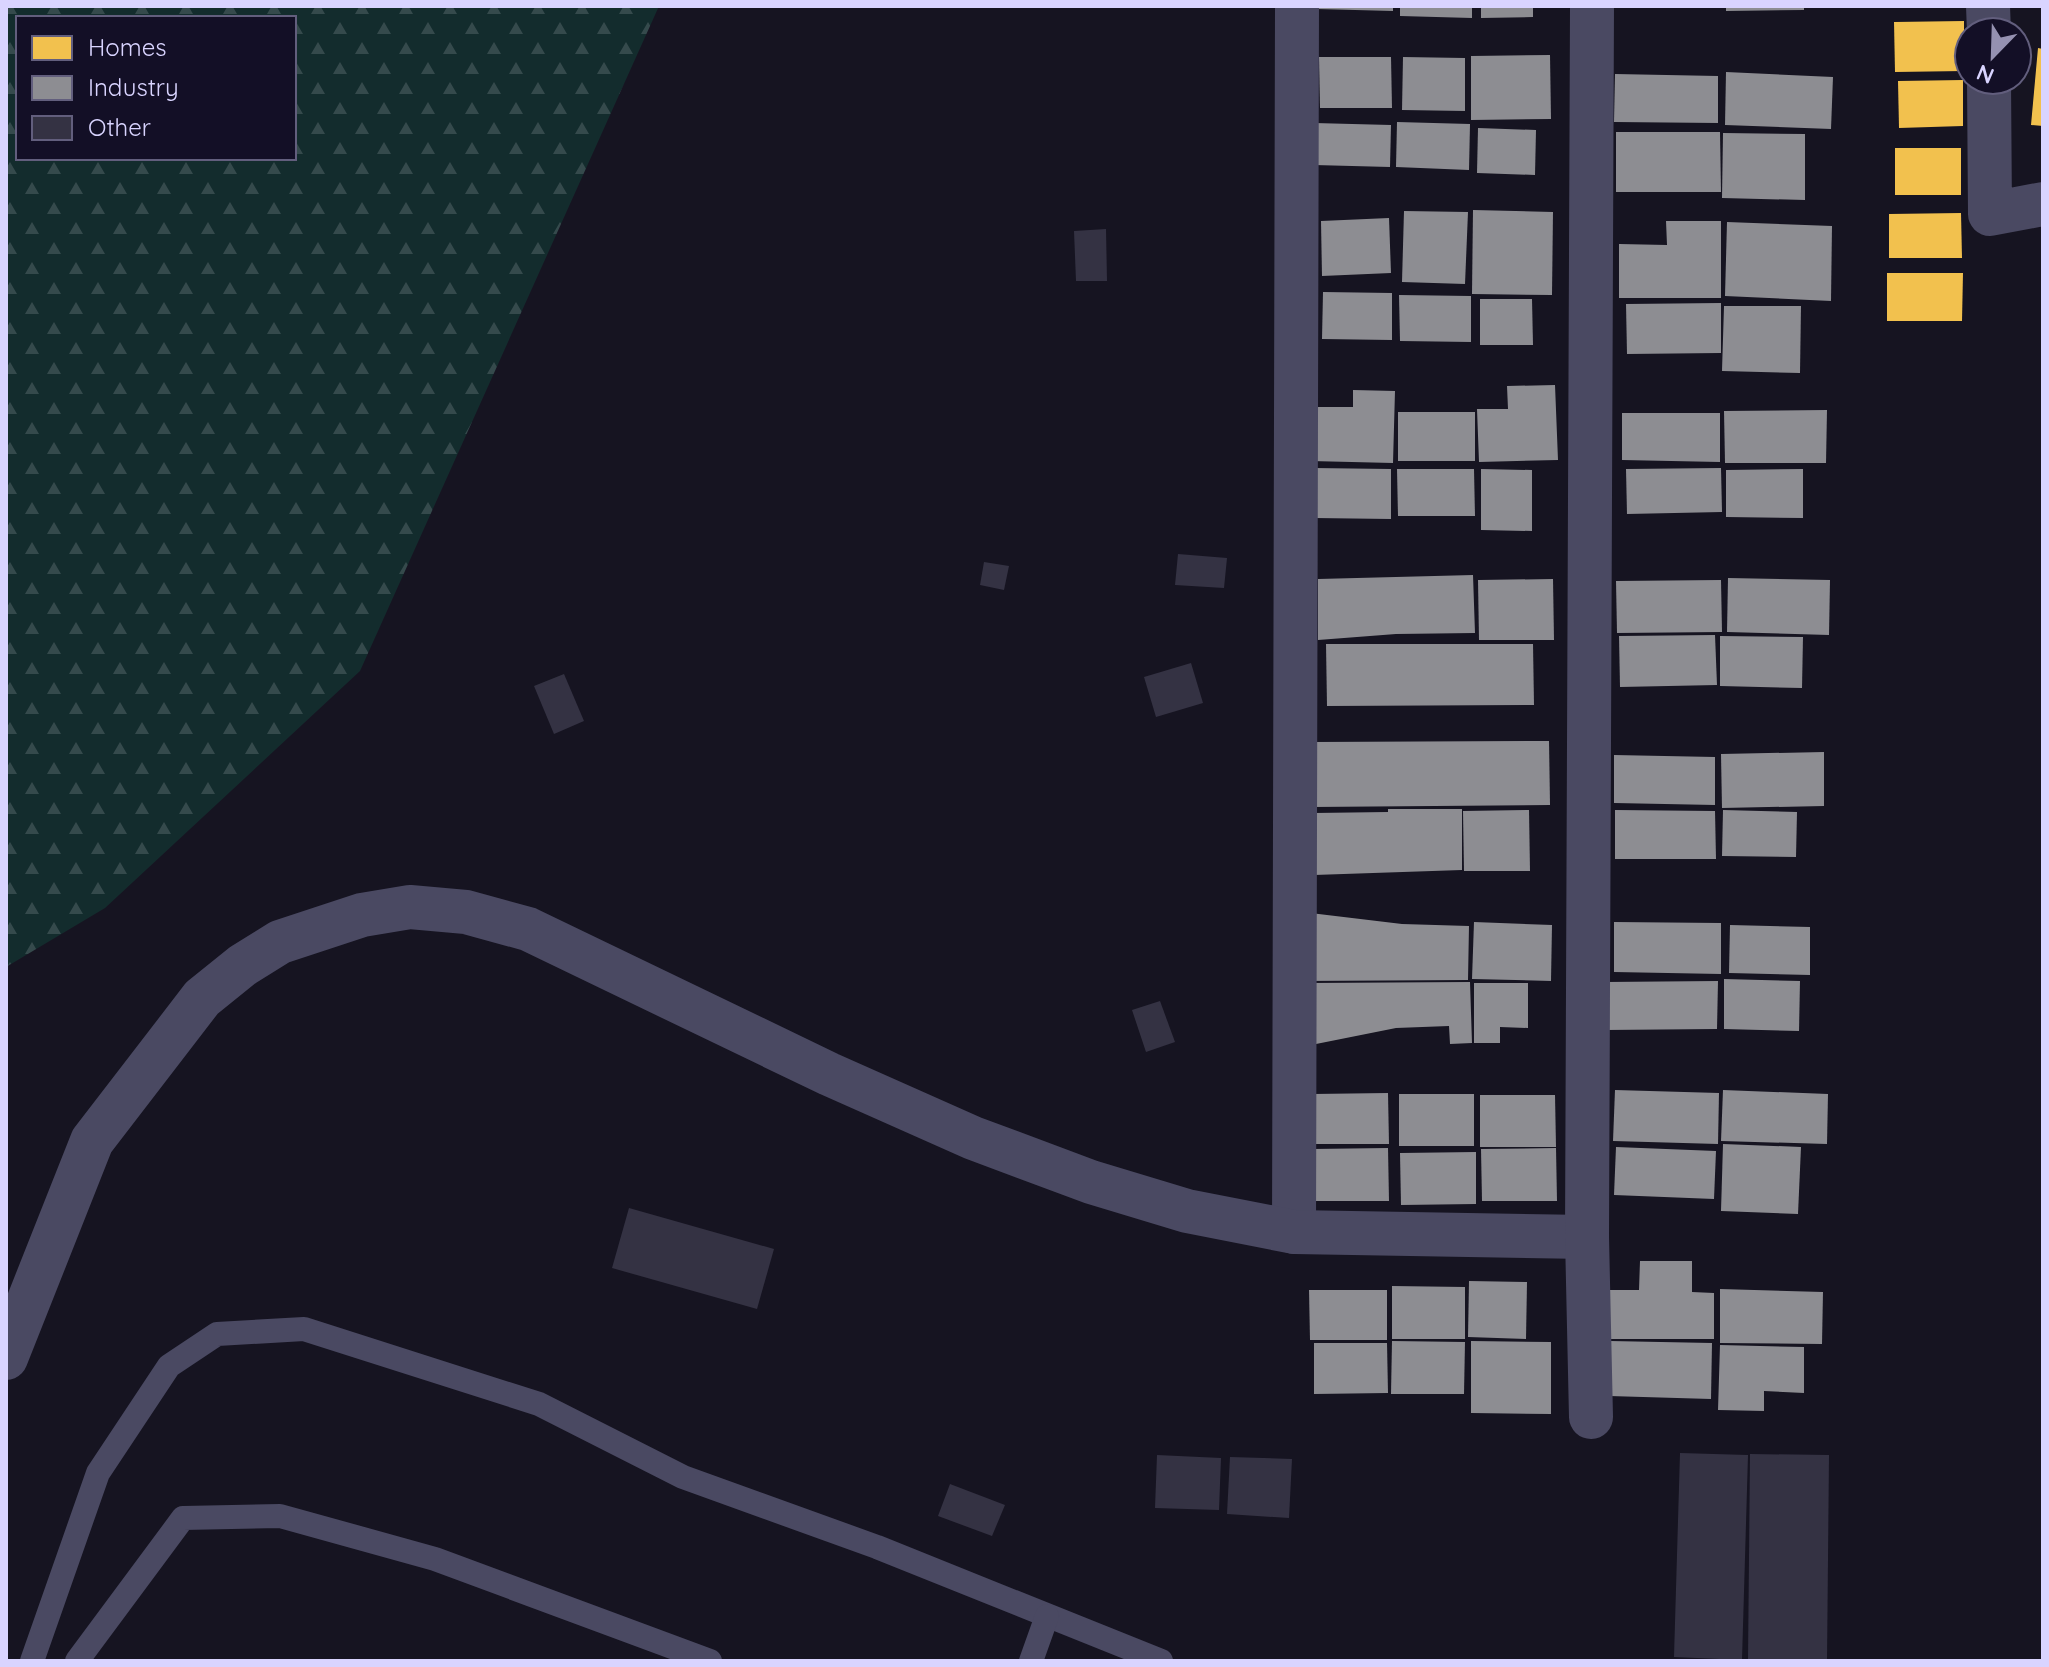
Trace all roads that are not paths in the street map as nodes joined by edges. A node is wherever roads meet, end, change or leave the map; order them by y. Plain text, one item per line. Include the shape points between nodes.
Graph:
1 (1297, 6) edge
2 (1592, 6) edge
3 (1989, 96) edge
4 (2043, 204) edge
5 (1294, 1232) junction
6 (1587, 1237) junction
7 (6, 1358) edge
8 (1591, 1417) dead end
9 (1047, 1616) junction
10 (32, 1661) edge
11 (77, 1661) edge
12 (710, 1661) edge
13 (1031, 1661) edge
14 (1161, 1661) edge

1 - 5 street
2 - 6 street
3 - 4 street via 1990,214
5 - 6 street
5 - 7 street via 1187,1211 1062,1171 829,1074 528,929 466,912 410,907 362,915 280,942 202,998 92,1141
6 - 8 street
9 - 10 lane via 683,1477 539,1404 304,1329 217,1334 169,1366 98,1473
9 - 13 lane
9 - 14 lane
11 - 12 lane via 183,1518 280,1516 435,1559

